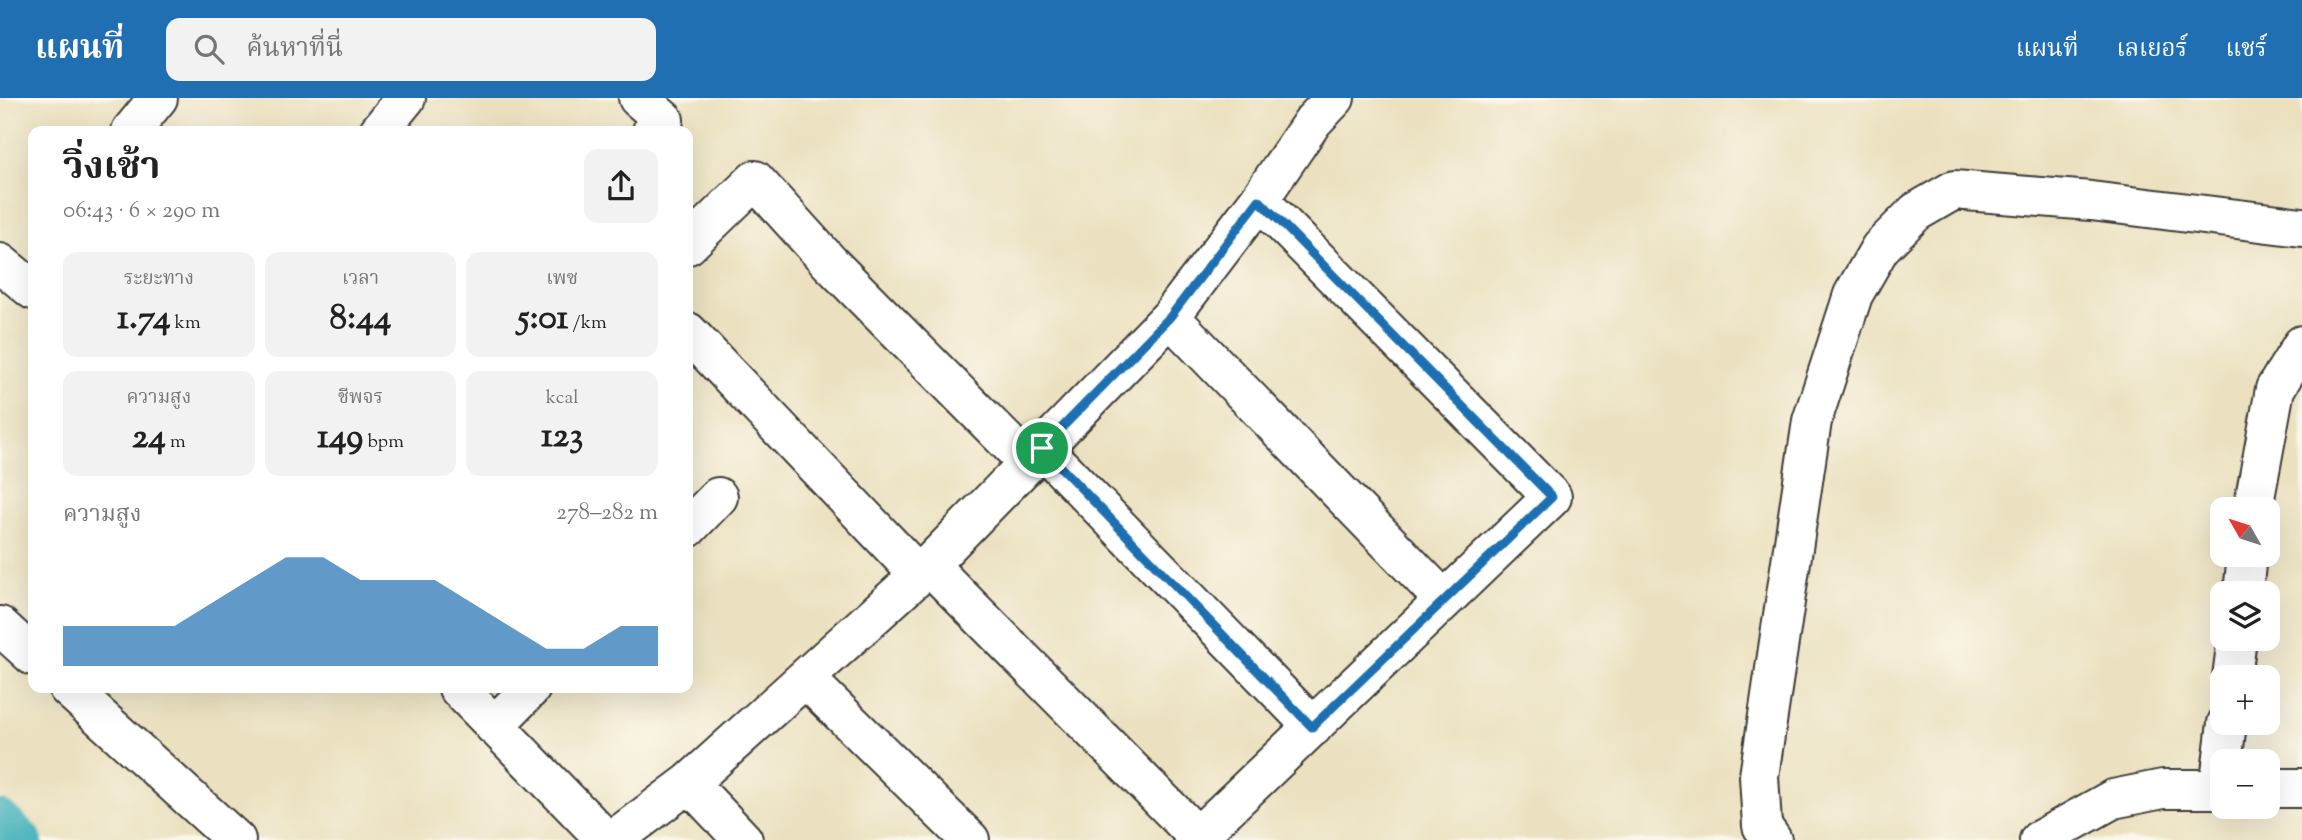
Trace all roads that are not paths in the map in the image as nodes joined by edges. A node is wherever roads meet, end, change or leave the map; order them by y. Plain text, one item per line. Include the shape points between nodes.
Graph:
1 (158, 98) edge
2 (406, 98) edge
3 (638, 98) edge
4 (1335, 98) edge
5 (135, 126) edge
6 (383, 126) edge
7 (657, 126) edge
8 (1259, 200) junction
9 (2302, 227) edge
10 (693, 240) edge
11 (1170, 317) junction
12 (693, 337) edge
13 (2302, 345) edge
14 (1035, 455) junction
15 (718, 497) dead end
16 (2255, 497) edge
17 (693, 523) edge
18 (923, 570) junction
19 (1444, 600) junction
20 (0, 626) edge
21 (28, 651) edge
22 (805, 677) junction
23 (74, 693) edge
24 (463, 693) edge
25 (526, 693) edge
26 (494, 726) junction
27 (1312, 727) junction
28 (689, 783) junction
29 (2280, 788) edge
30 (2302, 788) edge
31 (2210, 789) edge
32 (1196, 838) edge
33 (236, 840) edge
34 (606, 840) edge
35 (613, 840) edge
36 (743, 840) edge
37 (970, 840) edge
38 (1772, 840) edge
39 (2039, 840) edge

1 - 5 street
2 - 6 street
3 - 7 street via 664,120
4 - 8 street via 1313,121
8 - 11 street
8 - 19 street via 1552,497
9 - 38 street via 2091,201 1954,190 1916,212 1880,248 1853,295 1812,421 1759,776 1762,826
10 - 14 street via 755,180 830,263
11 - 14 street
11 - 19 street
12 - 18 street
13 - 16 street via 2275,389
14 - 18 street
14 - 27 street
15 - 17 street
18 - 22 street
18 - 32 street
19 - 27 street
20 - 21 street
22 - 28 street
22 - 37 street
23 - 33 street
24 - 26 street
25 - 26 street
26 - 34 street
27 - 32 street
28 - 35 street
28 - 36 street
29 - 30 street
31 - 39 street via 2163,789 2113,799

